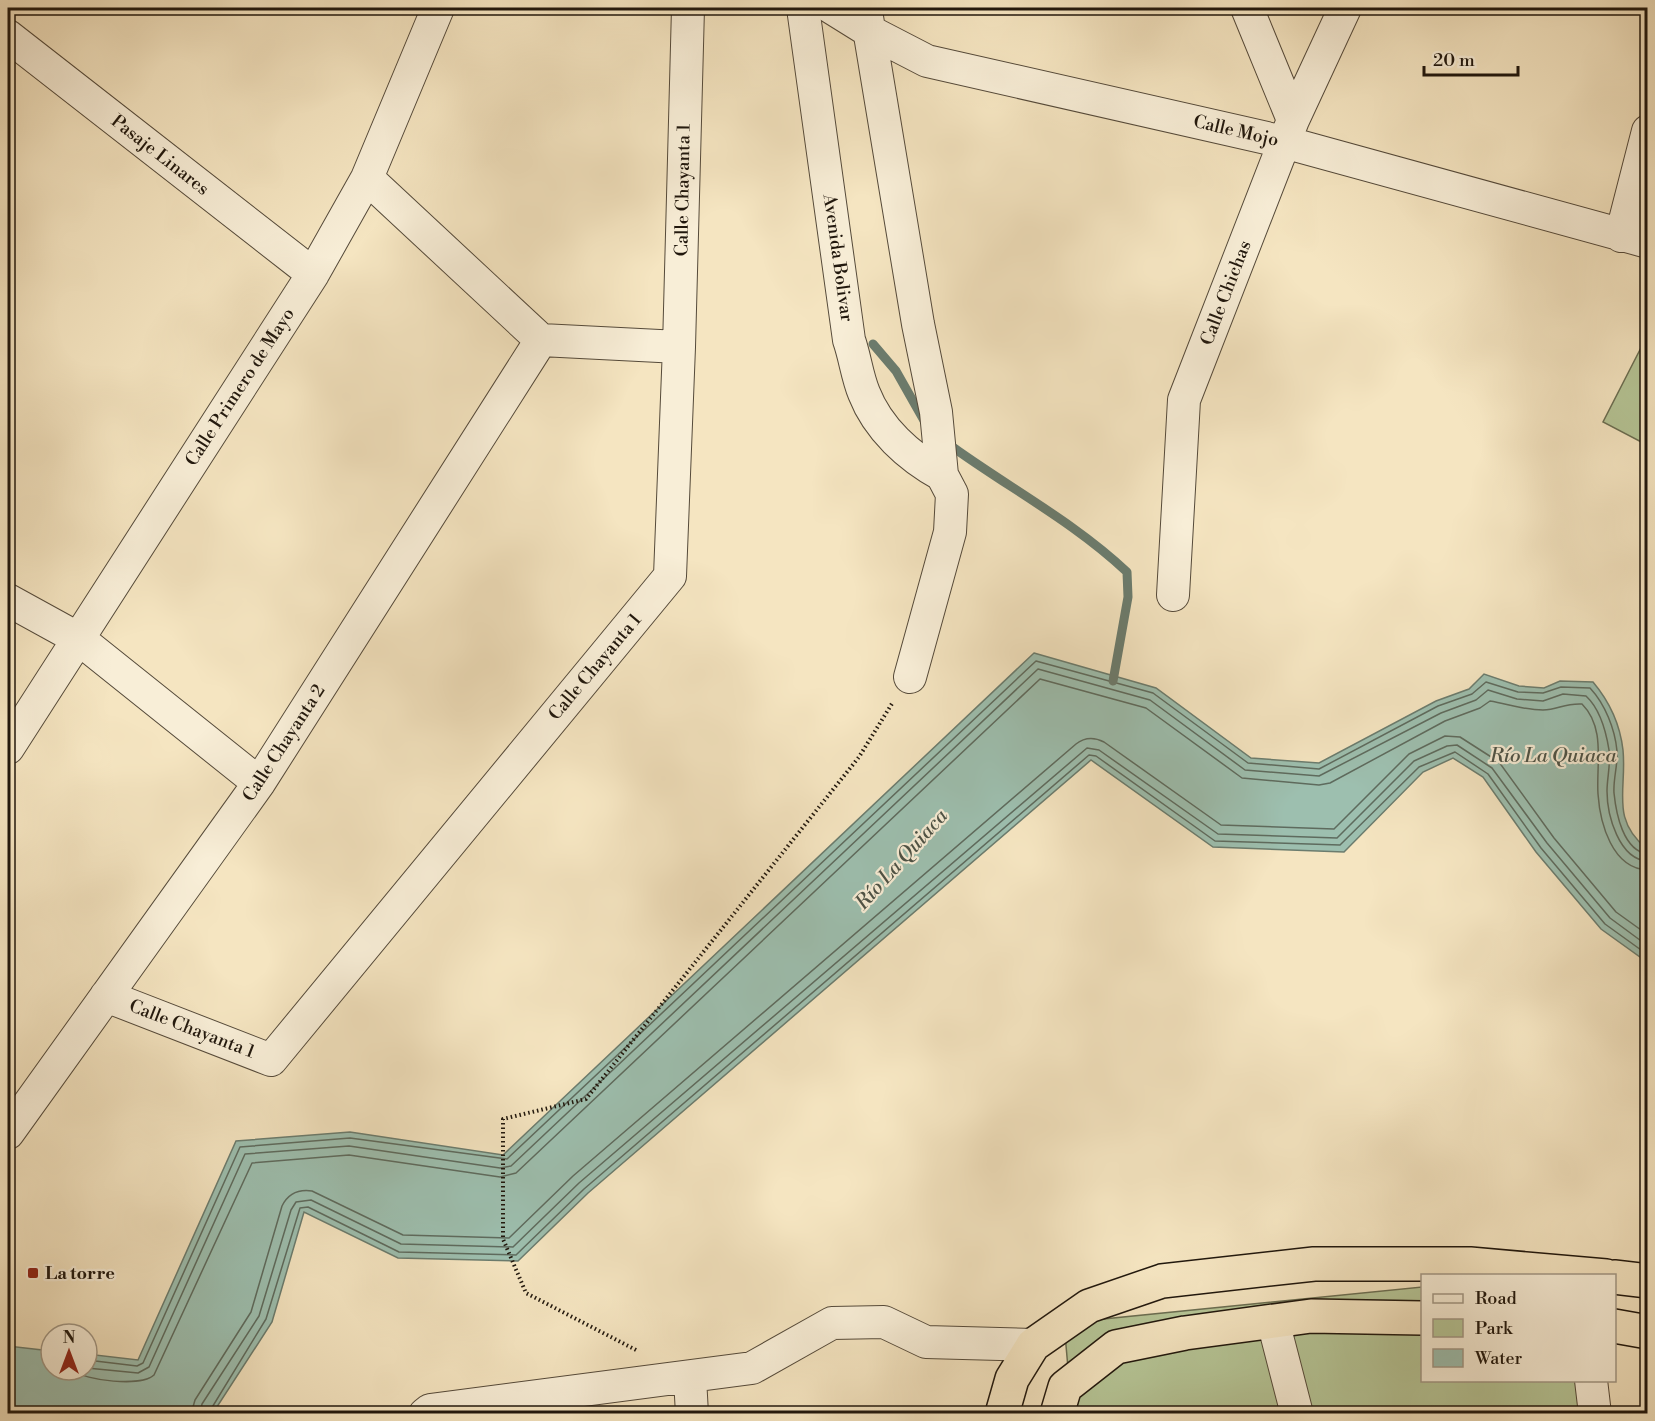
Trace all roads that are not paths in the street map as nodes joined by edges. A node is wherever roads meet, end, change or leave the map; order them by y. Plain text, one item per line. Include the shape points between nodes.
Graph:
1 (438, 8) edge
2 (688, 8) edge
3 (803, 8) edge
4 (832, 8) edge
5 (1247, 8) edge
6 (1345, 8) edge
7 (868, 19) edge
8 (8, 36) edge
9 (1288, 131) junction
10 (1647, 132) edge
11 (367, 178) junction
12 (1634, 239) edge
13 (313, 274) junction
14 (541, 340) junction
15 (680, 347) junction
16 (942, 475) junction
17 (1173, 595) dead end
18 (8, 600) edge
19 (79, 639) junction
20 (910, 676) road end
21 (8, 748) edge
22 (259, 783) junction
23 (106, 996) junction
24 (8, 1132) edge
25 (1588, 1274) edge
26 (1616, 1277) edge
27 (1647, 1281) edge
28 (1421, 1318) edge
29 (1273, 1321) junction
30 (1616, 1326) edge
31 (1647, 1332) edge
32 (1032, 1345) junction
33 (690, 1378) junction
34 (1591, 1382) edge
35 (425, 1413) edge
36 (692, 1413) edge
37 (1002, 1413) edge
38 (1057, 1413) edge
39 (1297, 1413) edge
40 (1595, 1413) edge

1 - 11 street, Calle Primero de Mayo
2 - 15 street, Calle Chayanta 1
3 - 16 street, Avenida Bolivar via 849,340 864,393 882,426 922,464
4 - 7 street, Calle Mojo
5 - 9 street
6 - 9 street, Calle Chichas
7 - 9 street, Calle Mojo via 927,61
7 - 16 street via 936,412
8 - 13 street, Pasaje Linares
9 - 12 street, Calle Mojo
9 - 17 street, Calle Chichas via 1184,400
10 - 12 street
11 - 13 street, Calle Primero de Mayo
11 - 14 street
13 - 19 street, Calle Primero de Mayo
14 - 15 street
14 - 22 street, Calle Chayanta 2
15 - 23 street, Calle Chayanta 1 via 670,576 271,1060
16 - 20 street via 952,494 950,532
18 - 19 street
19 - 21 street, Calle Primero de Mayo
19 - 22 street
22 - 23 street, Calle Chayanta 2
23 - 24 street, Calle Chayanta 2
25 - 32 highway via 1470,1264 1314,1264 1162,1281 1089,1306
26 - 27 highway
28 - 29 highway via 1311,1316
29 - 38 highway via 1185,1332 1116,1347 1065,1387
29 - 39 street
30 - 31 highway
32 - 33 street via 926,1342 884,1322 832,1323 752,1368
32 - 37 highway via 1012,1379
33 - 35 street
33 - 36 street
34 - 40 street

